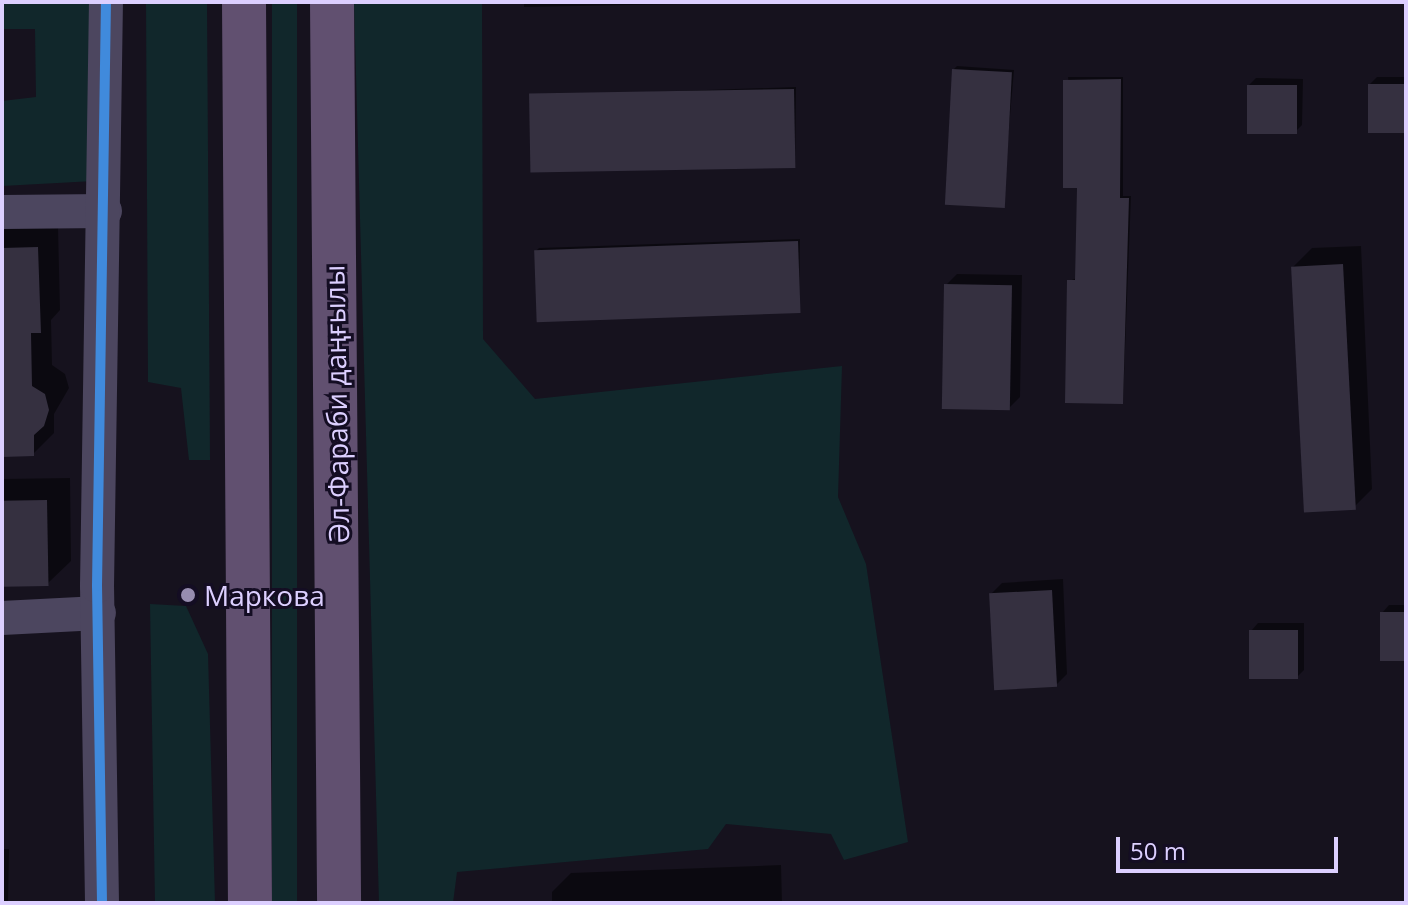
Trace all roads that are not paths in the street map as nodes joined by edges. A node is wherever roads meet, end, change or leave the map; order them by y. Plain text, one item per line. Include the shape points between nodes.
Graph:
1 (106, 2) edge
2 (244, 2) edge
3 (332, 2) edge
4 (105, 211) junction
5 (2, 212) edge
6 (99, 613) junction
7 (2, 618) edge
8 (102, 903) edge
9 (250, 903) edge
10 (339, 903) edge

1 - 4 street
2 - 9 main road
3 - 10 main road, Әл-Фараби даңғылы
4 - 5 street
4 - 6 street
6 - 7 street
6 - 8 street

